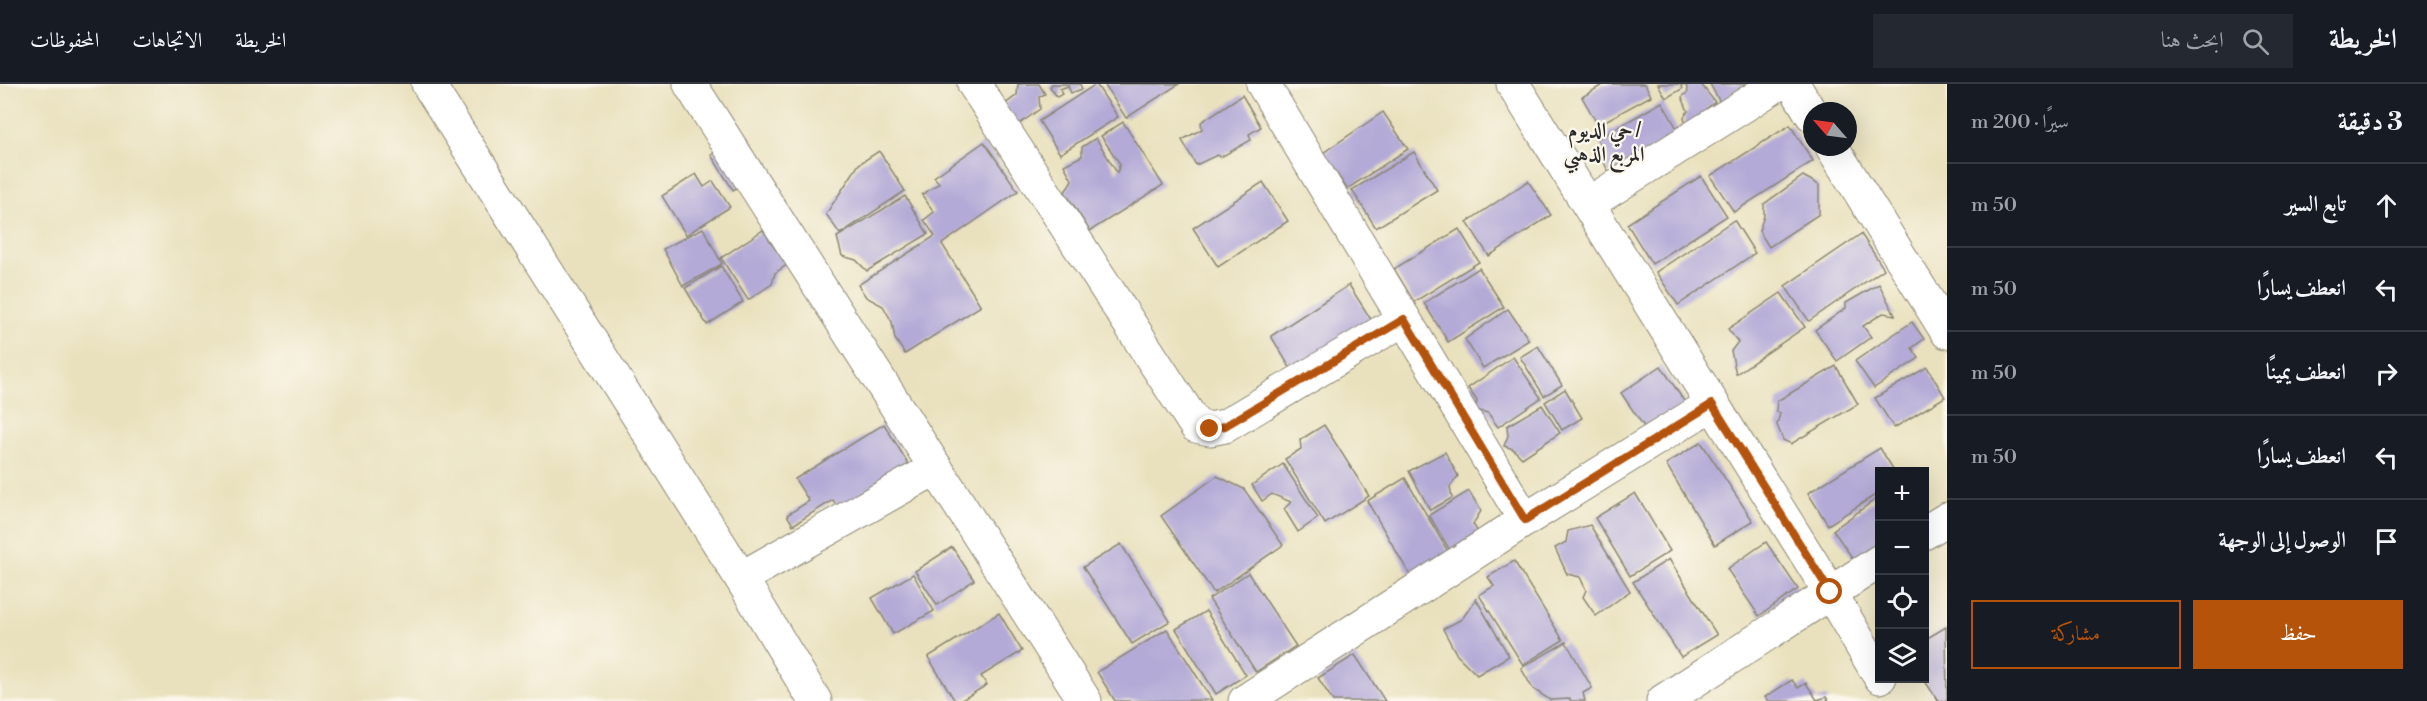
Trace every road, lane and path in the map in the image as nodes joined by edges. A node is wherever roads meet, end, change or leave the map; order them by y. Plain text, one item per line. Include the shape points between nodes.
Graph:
1 (428, 84) edge
2 (690, 84) edge
3 (974, 84) edge
4 (1263, 84) edge
5 (1514, 84) edge
6 (1778, 84) edge
7 (1793, 84) edge
8 (1804, 102) edge
9 (1838, 156) edge
10 (1588, 204) junction
11 (1404, 319) junction
12 (1947, 332) edge
13 (1712, 404) junction
14 (936, 468) junction
15 (1947, 519) edge
16 (1525, 520) junction
17 (1929, 530) edge
18 (1875, 564) edge
19 (741, 578) junction
20 (1830, 592) junction
21 (1875, 669) edge
22 (1883, 683) edge
23 (814, 701) edge
24 (1085, 701) edge
25 (1245, 701) edge
26 (1663, 701) edge
27 (1893, 701) edge

1 - 19 street
2 - 14 street
3 - 11 street via 1196,426 1225,426
4 - 11 street
5 - 10 street
6 - 10 street
7 - 8 street
9 - 12 street
10 - 13 street
11 - 16 street
13 - 16 street
13 - 20 street
14 - 19 street
14 - 24 street
15 - 17 street
16 - 25 street
18 - 20 street
19 - 23 street
20 - 21 street
20 - 26 street
22 - 27 street

